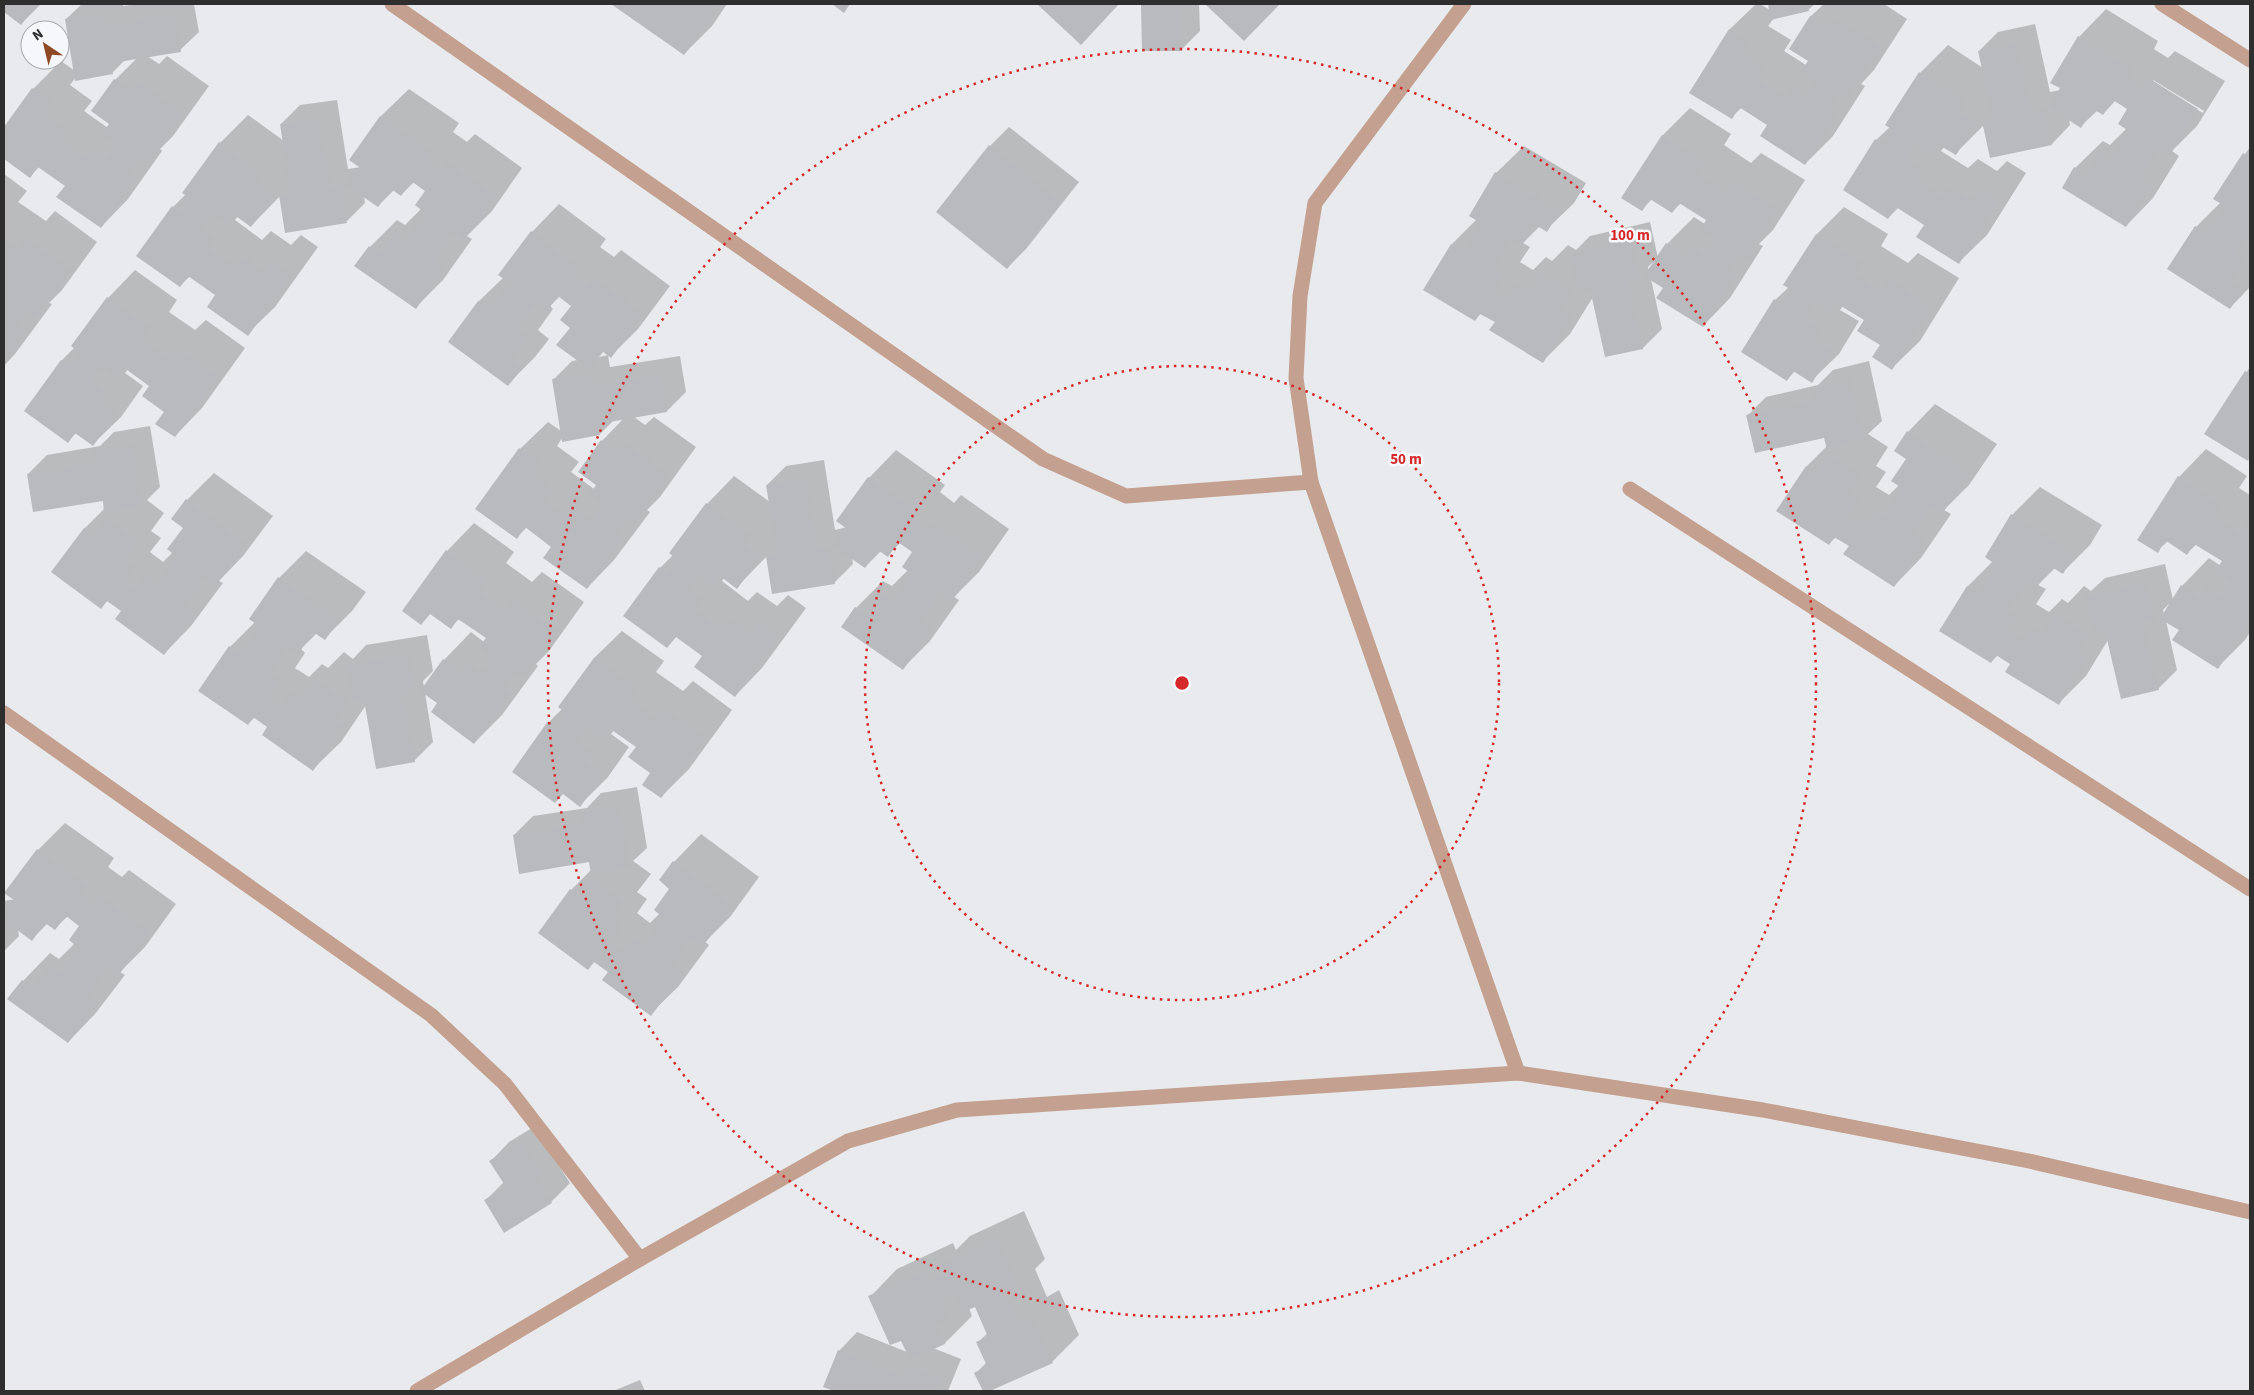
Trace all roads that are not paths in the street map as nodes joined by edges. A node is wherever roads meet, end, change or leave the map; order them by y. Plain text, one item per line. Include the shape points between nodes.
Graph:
1 (392, 4) edge
2 (1464, 4) edge
3 (2162, 4) edge
4 (2250, 60) edge
5 (1311, 482) junction
6 (1630, 489) dead end
7 (4, 713) edge
8 (2250, 889) edge
9 (1518, 1073) junction
10 (2250, 1212) edge
11 (640, 1259) junction
12 (417, 1391) edge

1 - 5 street via 1043,459 1126,496
2 - 5 street via 1315,203 1300,296 1296,378
3 - 4 street
5 - 9 street
6 - 8 street
7 - 11 street via 431,1015 505,1084
9 - 10 street via 1773,1112 2029,1161
9 - 11 street via 957,1110 848,1140
11 - 12 street

